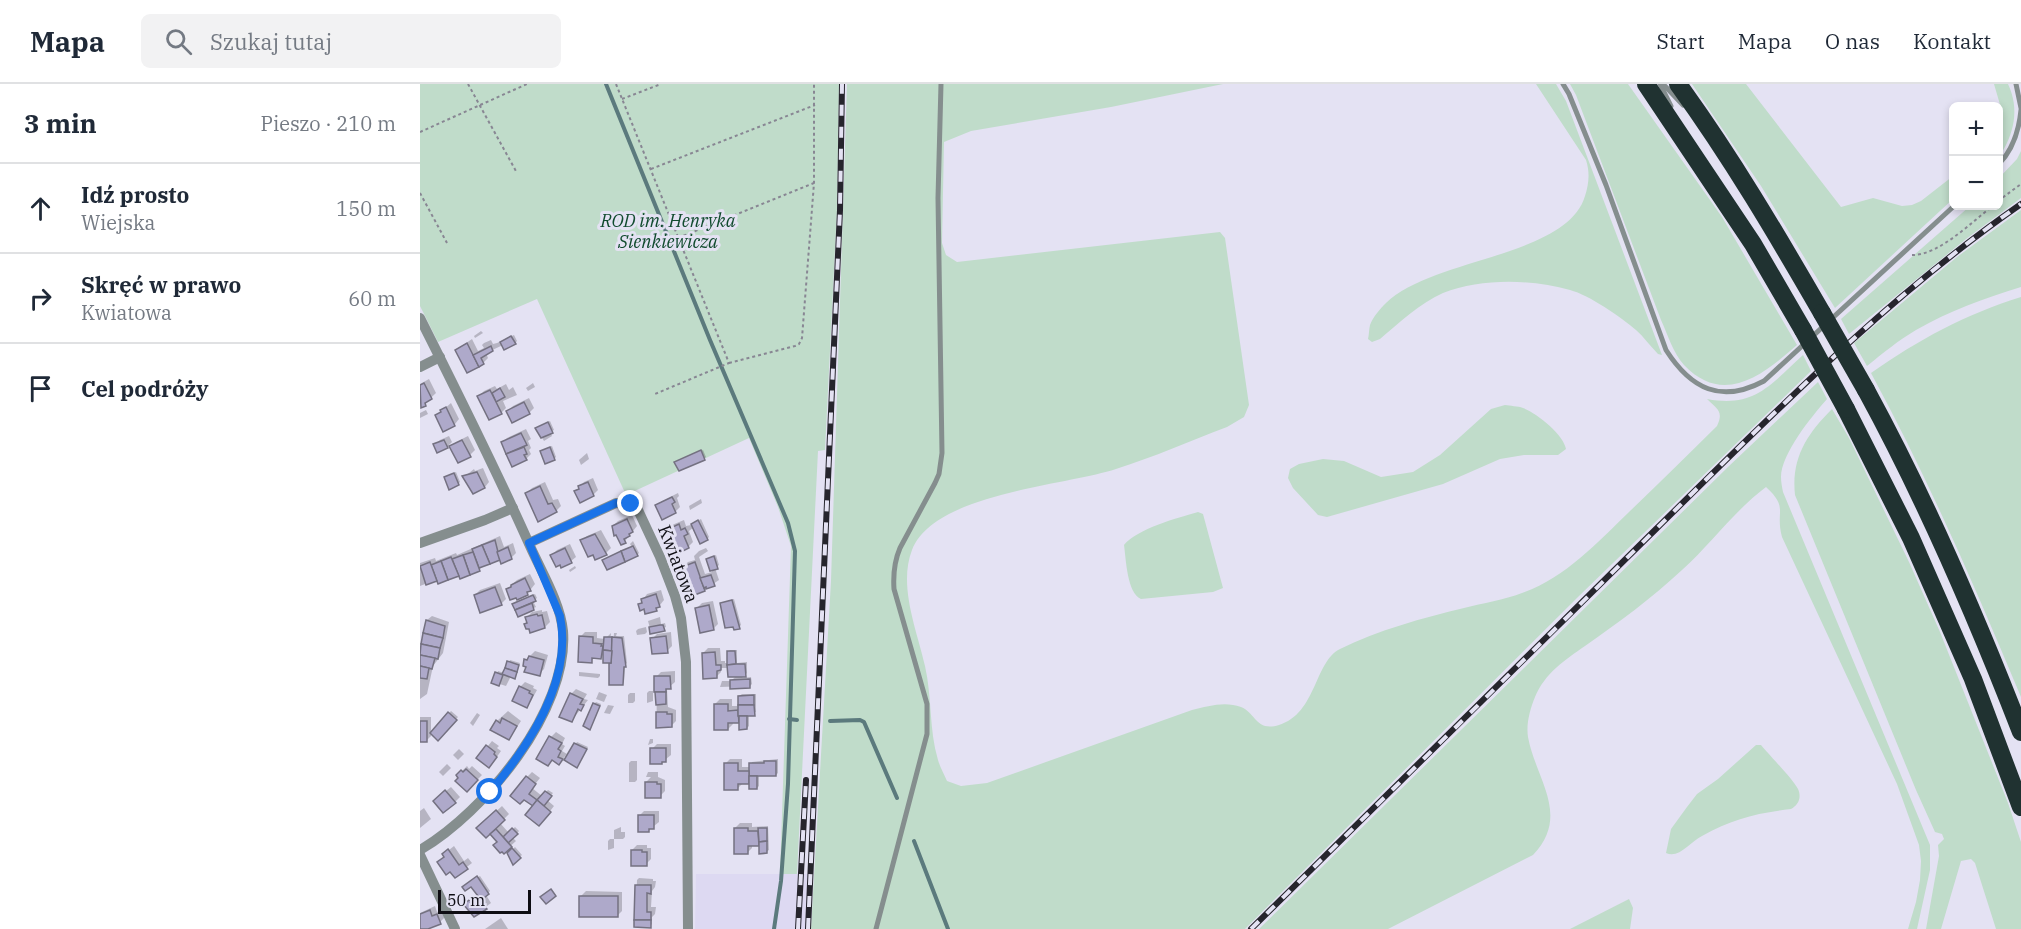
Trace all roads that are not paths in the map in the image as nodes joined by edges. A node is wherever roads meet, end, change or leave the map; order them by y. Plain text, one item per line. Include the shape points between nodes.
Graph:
1 (941, 84) edge
2 (1563, 84) edge
3 (1646, 84) edge
4 (1661, 84) edge
5 (1678, 84) edge
6 (2016, 84) edge
7 (2021, 109) edge
8 (1715, 138) junction
9 (1693, 151) junction
10 (2003, 158) edge
11 (1950, 210) edge
12 (420, 318) edge
13 (440, 357) junction
14 (420, 366) edge
15 (513, 508) junction
16 (420, 543) edge
17 (529, 543) junction
18 (2021, 732) edge
19 (2021, 807) edge
20 (420, 850) edge
21 (420, 855) edge
22 (455, 929) edge
23 (688, 929) edge
24 (876, 929) edge

1 - 24 lane via 938,198 942,453 939,474 900,548 893,577 927,704 928,723
2 - 11 lane via 1606,185 1666,350 1676,366 1699,386 1714,391 1732,393 1764,381
3 - 9 highway
4 - 8 lane
4 - 9 lane
5 - 8 highway
6 - 7 lane
7 - 10 lane via 2018,132
8 - 18 highway, bridge via 1783,245 1892,439 1970,607
9 - 19 highway, bridge via 1803,330 1911,538 1973,679
12 - 13 street
13 - 14 street
13 - 15 street
15 - 16 street
15 - 17 street
17 - 20 street via 562,628 562,657 554,686 534,729 502,778 456,824
17 - 23 street, Kwiatowa via 626,502 638,510 668,576 681,618 686,662
21 - 22 street

